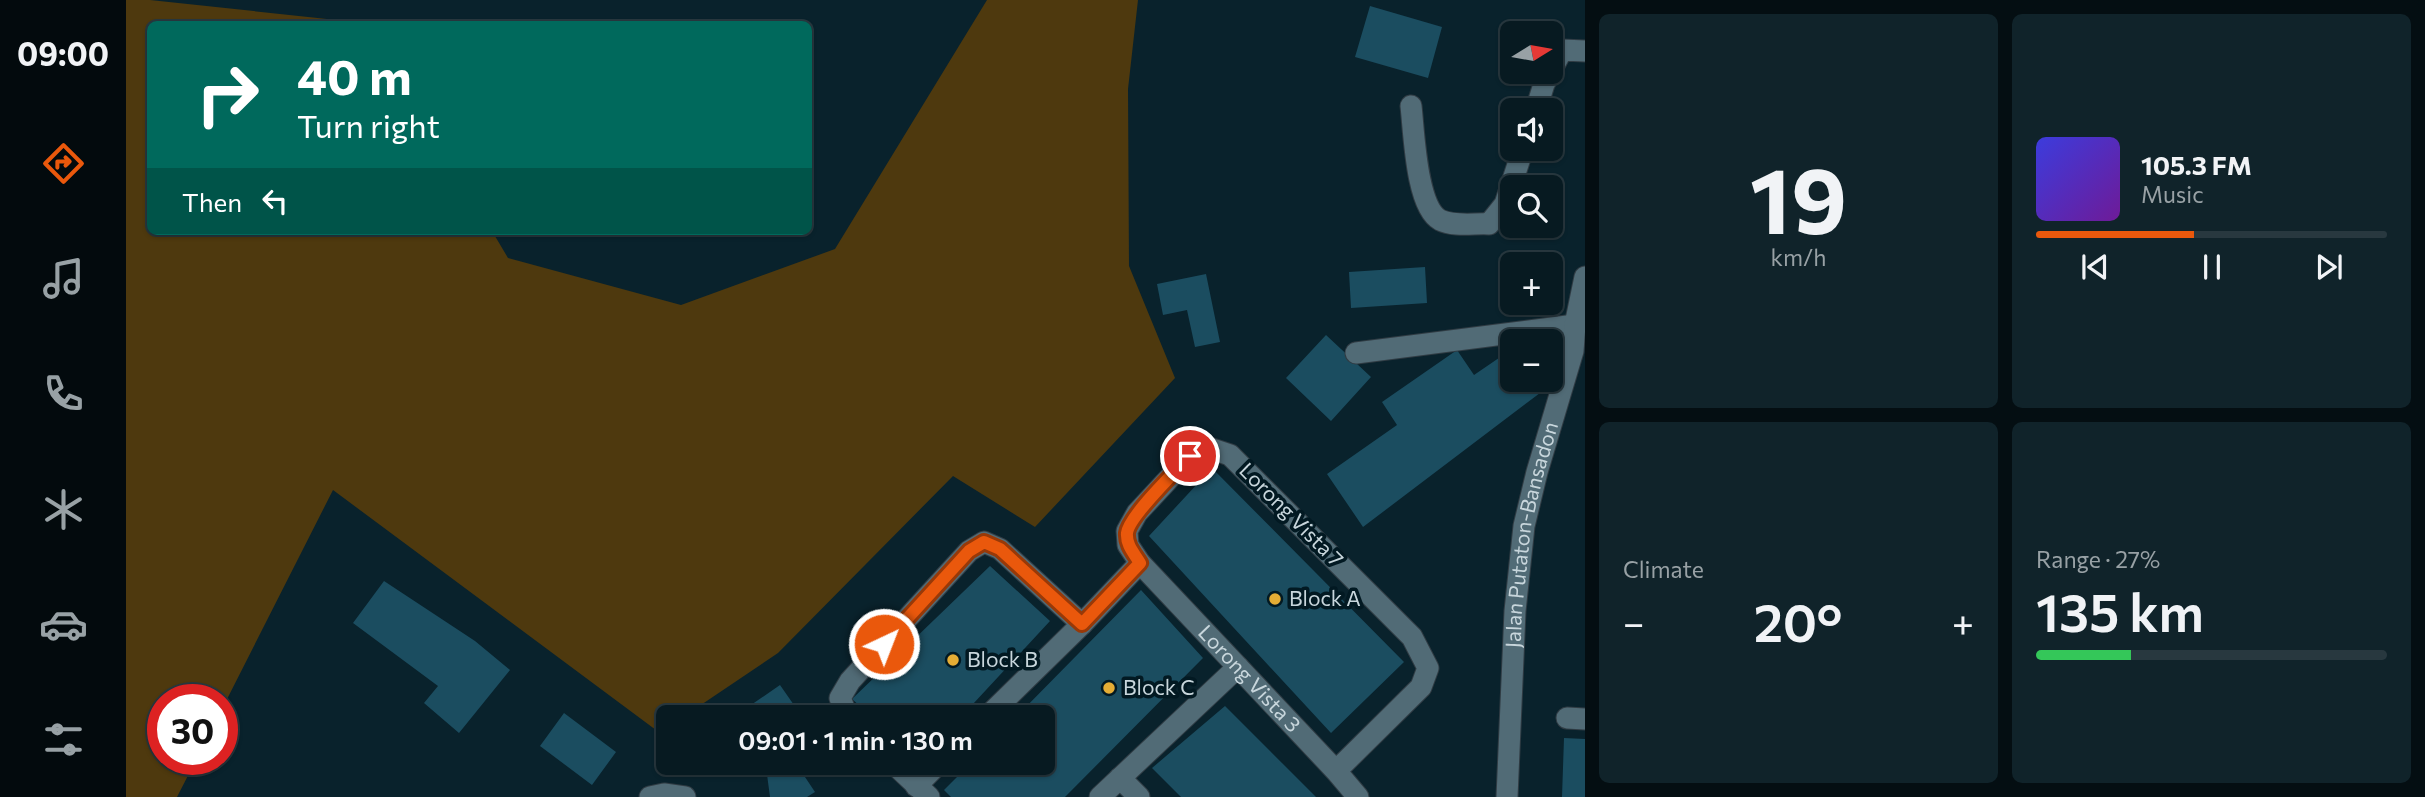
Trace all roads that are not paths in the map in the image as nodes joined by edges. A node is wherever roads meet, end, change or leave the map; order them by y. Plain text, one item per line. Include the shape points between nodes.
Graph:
1 (1585, 51) edge
2 (1540, 98) edge
3 (1411, 106) dead end
4 (1519, 161) edge
5 (1585, 277) edge
6 (1575, 325) junction
7 (1356, 353) dead end
8 (1140, 563) junction
9 (1082, 624) junction
10 (1238, 667) junction
11 (843, 705) edge
12 (999, 705) edge
13 (1336, 771) junction
14 (905, 775) edge
15 (932, 775) edge
16 (1120, 778) junction
17 (922, 791) edge
18 (650, 797) edge
19 (685, 797) edge
20 (1100, 797) edge
21 (1139, 797) edge
22 (1358, 797) edge
23 (1507, 797) edge

1 - 2 street via 1562,50
3 - 4 street via 1423,189 1428,207 1439,220 1489,224 1504,204
5 - 6 street, Jalan Putaton-Bansadon
6 - 7 street
6 - 23 street, Jalan Putaton-Bansadon via 1573,351 1524,526 1515,611
8 - 9 street
8 - 10 street, Lorong Vista 3
8 - 13 street, Lorong Vista 7 via 1128,545 1127,531 1190,456 1209,447 1230,455 1412,637 1428,668 1421,687
9 - 11 street via 1000,549 984,542 969,551 849,681 840,698
9 - 12 street
10 - 13 street, Lorong Vista 3
10 - 16 street
13 - 22 street, Lorong Vista 3
14 - 17 street
15 - 17 street
16 - 20 street
16 - 21 street
18 - 19 street

